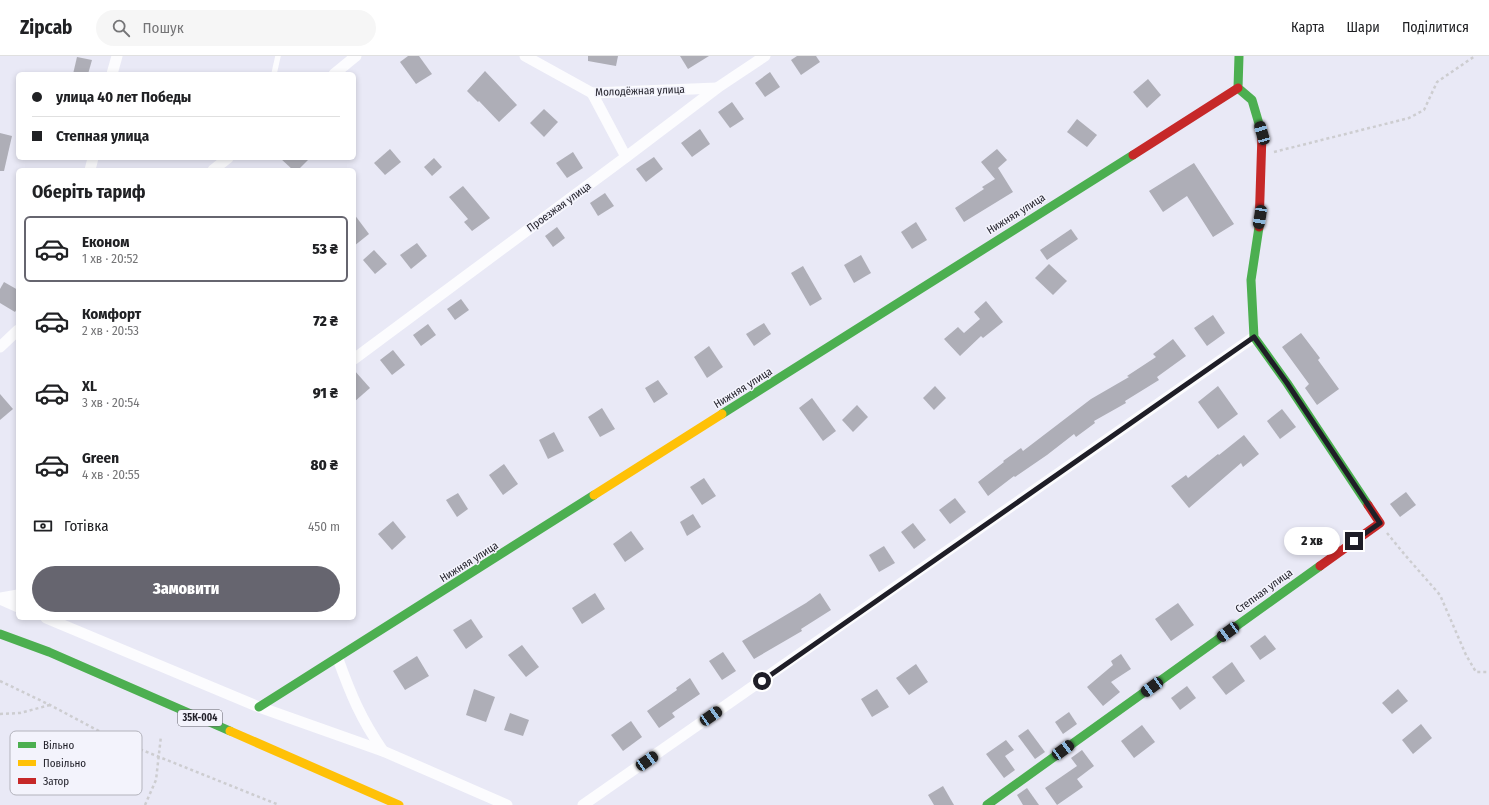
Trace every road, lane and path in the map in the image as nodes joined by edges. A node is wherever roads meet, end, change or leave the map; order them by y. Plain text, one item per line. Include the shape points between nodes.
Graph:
1 (117, 56) edge
2 (278, 56) edge
3 (356, 56) edge
4 (525, 56) edge
5 (765, 56) edge
6 (1238, 56) edge
7 (1475, 56) edge
8 (113, 72) edge
9 (274, 72) edge
10 (336, 72) edge
11 (716, 88) junction
12 (1238, 88) junction
13 (592, 93) junction
14 (1262, 156) junction
15 (626, 157) junction
16 (226, 160) edge
17 (216, 168) edge
18 (16, 332) edge
19 (1254, 337) junction
20 (0, 347) edge
21 (356, 358) edge
22 (1380, 523) junction
23 (16, 595) edge
24 (0, 599) edge
25 (16, 606) edge
26 (51, 620) edge
27 (0, 634) edge
28 (338, 659) junction
29 (1489, 672) edge
30 (0, 681) edge
31 (50, 705) junction
32 (259, 707) junction
33 (0, 714) edge
34 (99, 731) edge
35 (161, 736) dead end
36 (142, 750) edge
37 (383, 751) junction
38 (158, 757) junction
39 (145, 805) edge
40 (279, 805) edge
41 (399, 805) edge
42 (507, 805) edge
43 (583, 805) edge
44 (987, 805) edge

1 - 8 street
2 - 9 lane
3 - 10 street
4 - 13 street, Молодёжная улица
5 - 11 street, Проезжая улица
6 - 12 street
7 - 14 path via 1437,82 1424,110 1409,118
11 - 13 street, Молодёжная улица
11 - 15 street, Проезжая улица
12 - 14 street via 1252,100 1262,133
12 - 28 street, Нижняя улица
13 - 15 street
14 - 19 street via 1260,217 1251,280
15 - 21 street, Проезжая улица
16 - 17 street
18 - 20 street
19 - 22 street
19 - 43 street
22 - 29 path via 1440,595 1476,672
22 - 44 street, Степная улица
23 - 24 street
24 - 25 street
26 - 32 street
27 - 41 street, 35К-004 via 49,652
28 - 32 street, Нижняя улица
28 - 37 street via 354,702 367,728
30 - 31 path
31 - 33 path via 20,713
31 - 34 path
32 - 37 street
35 - 38 path
36 - 38 path
37 - 42 street
38 - 39 path via 156,780
38 - 40 path

